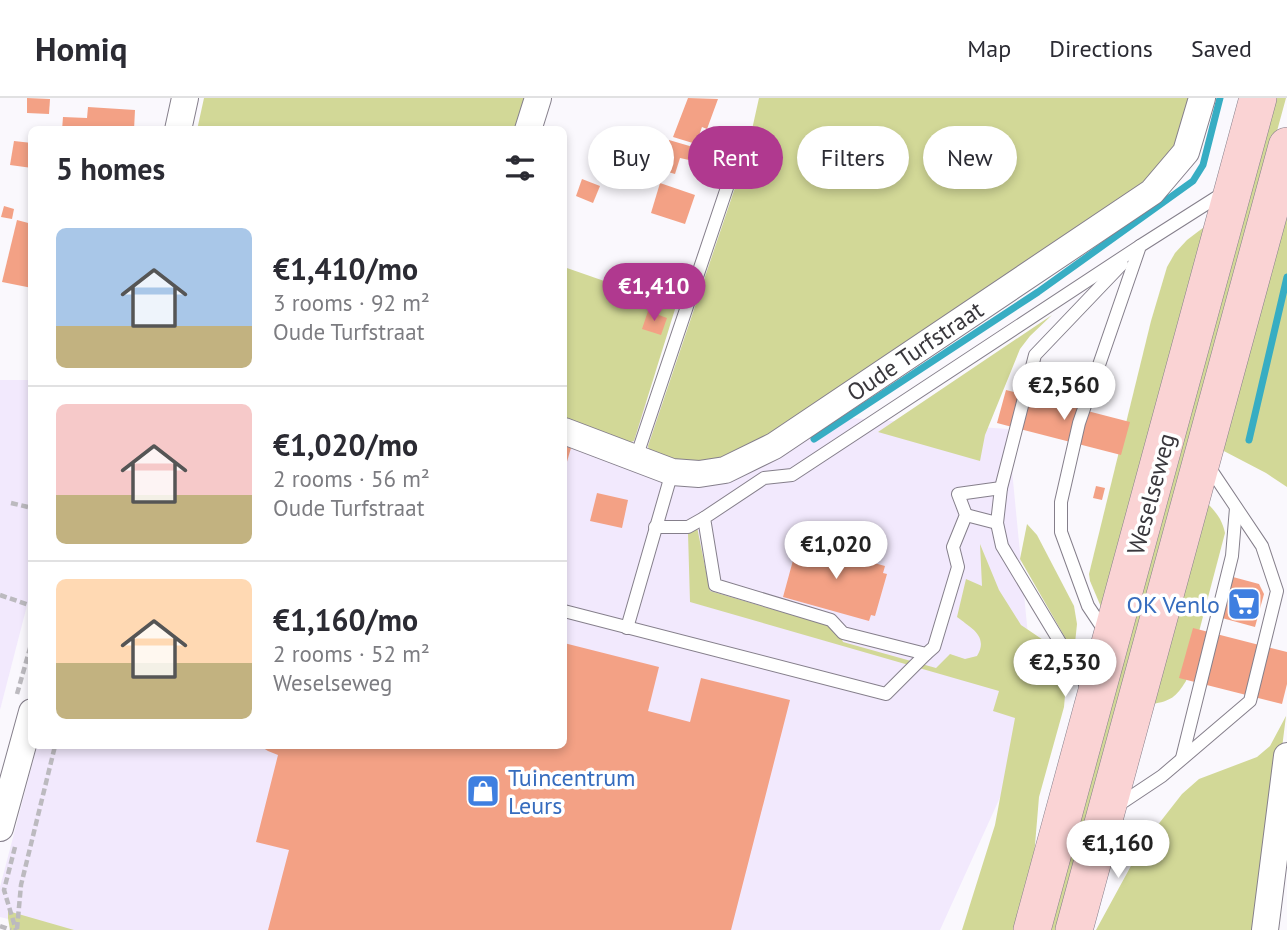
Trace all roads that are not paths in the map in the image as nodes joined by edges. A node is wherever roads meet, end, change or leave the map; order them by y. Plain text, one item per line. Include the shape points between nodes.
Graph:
1 (185, 98) edge
2 (538, 98) edge
3 (1202, 98) edge
4 (1258, 98) edge
5 (179, 126) edge
6 (529, 126) edge
7 (1287, 146) edge
8 (1234, 186) junction
9 (727, 189) edge
10 (1140, 246) junction
11 (567, 432) edge
12 (1202, 456) junction
13 (636, 458) junction
14 (672, 472) junction
15 (1002, 488) junction
16 (1236, 508) junction
17 (966, 515) junction
18 (704, 518) junction
19 (998, 523) junction
20 (655, 527) junction
21 (567, 612) edge
22 (627, 628) junction
23 (1111, 640) junction
24 (926, 654) junction
25 (1095, 700) junction
26 (28, 726) edge
27 (1287, 756) edge
28 (1182, 758) junction
29 (1105, 815) junction
30 (0, 828) edge
31 (1032, 930) edge
32 (1074, 930) edge
33 (1265, 930) edge

1 - 5 street
2 - 6 street
3 - 14 street, Oude Turfstraat via 1186,152 1152,192 774,446 725,470
4 - 8 main road, Weselseweg
7 - 12 main road, Weselseweg
8 - 10 lane
8 - 23 main road, Weselseweg
9 - 13 lane
10 - 15 lane via 1035,355
10 - 18 lane via 792,475 764,478
10 - 23 lane via 1079,423 1062,502 1061,532 1088,606
11 - 13 street, Oude Turfstraat
12 - 16 lane
12 - 29 main road, Weselseweg
13 - 14 street, Oude Turfstraat
14 - 20 lane
15 - 17 lane via 958,494
15 - 19 lane
16 - 28 lane via 1233,556
16 - 28 lane via 1262,545 1277,591 1250,701
17 - 19 lane
17 - 24 lane via 953,547 958,567 934,647
18 - 20 lane via 688,527
18 - 24 lane via 715,585 831,620 844,633
19 - 25 lane via 1002,546
20 - 22 lane
21 - 22 lane
22 - 24 lane via 886,694
23 - 25 main road, Weselseweg
25 - 31 main road, Weselseweg
26 - 30 street
27 - 33 street
28 - 29 lane
29 - 32 main road, Weselseweg

